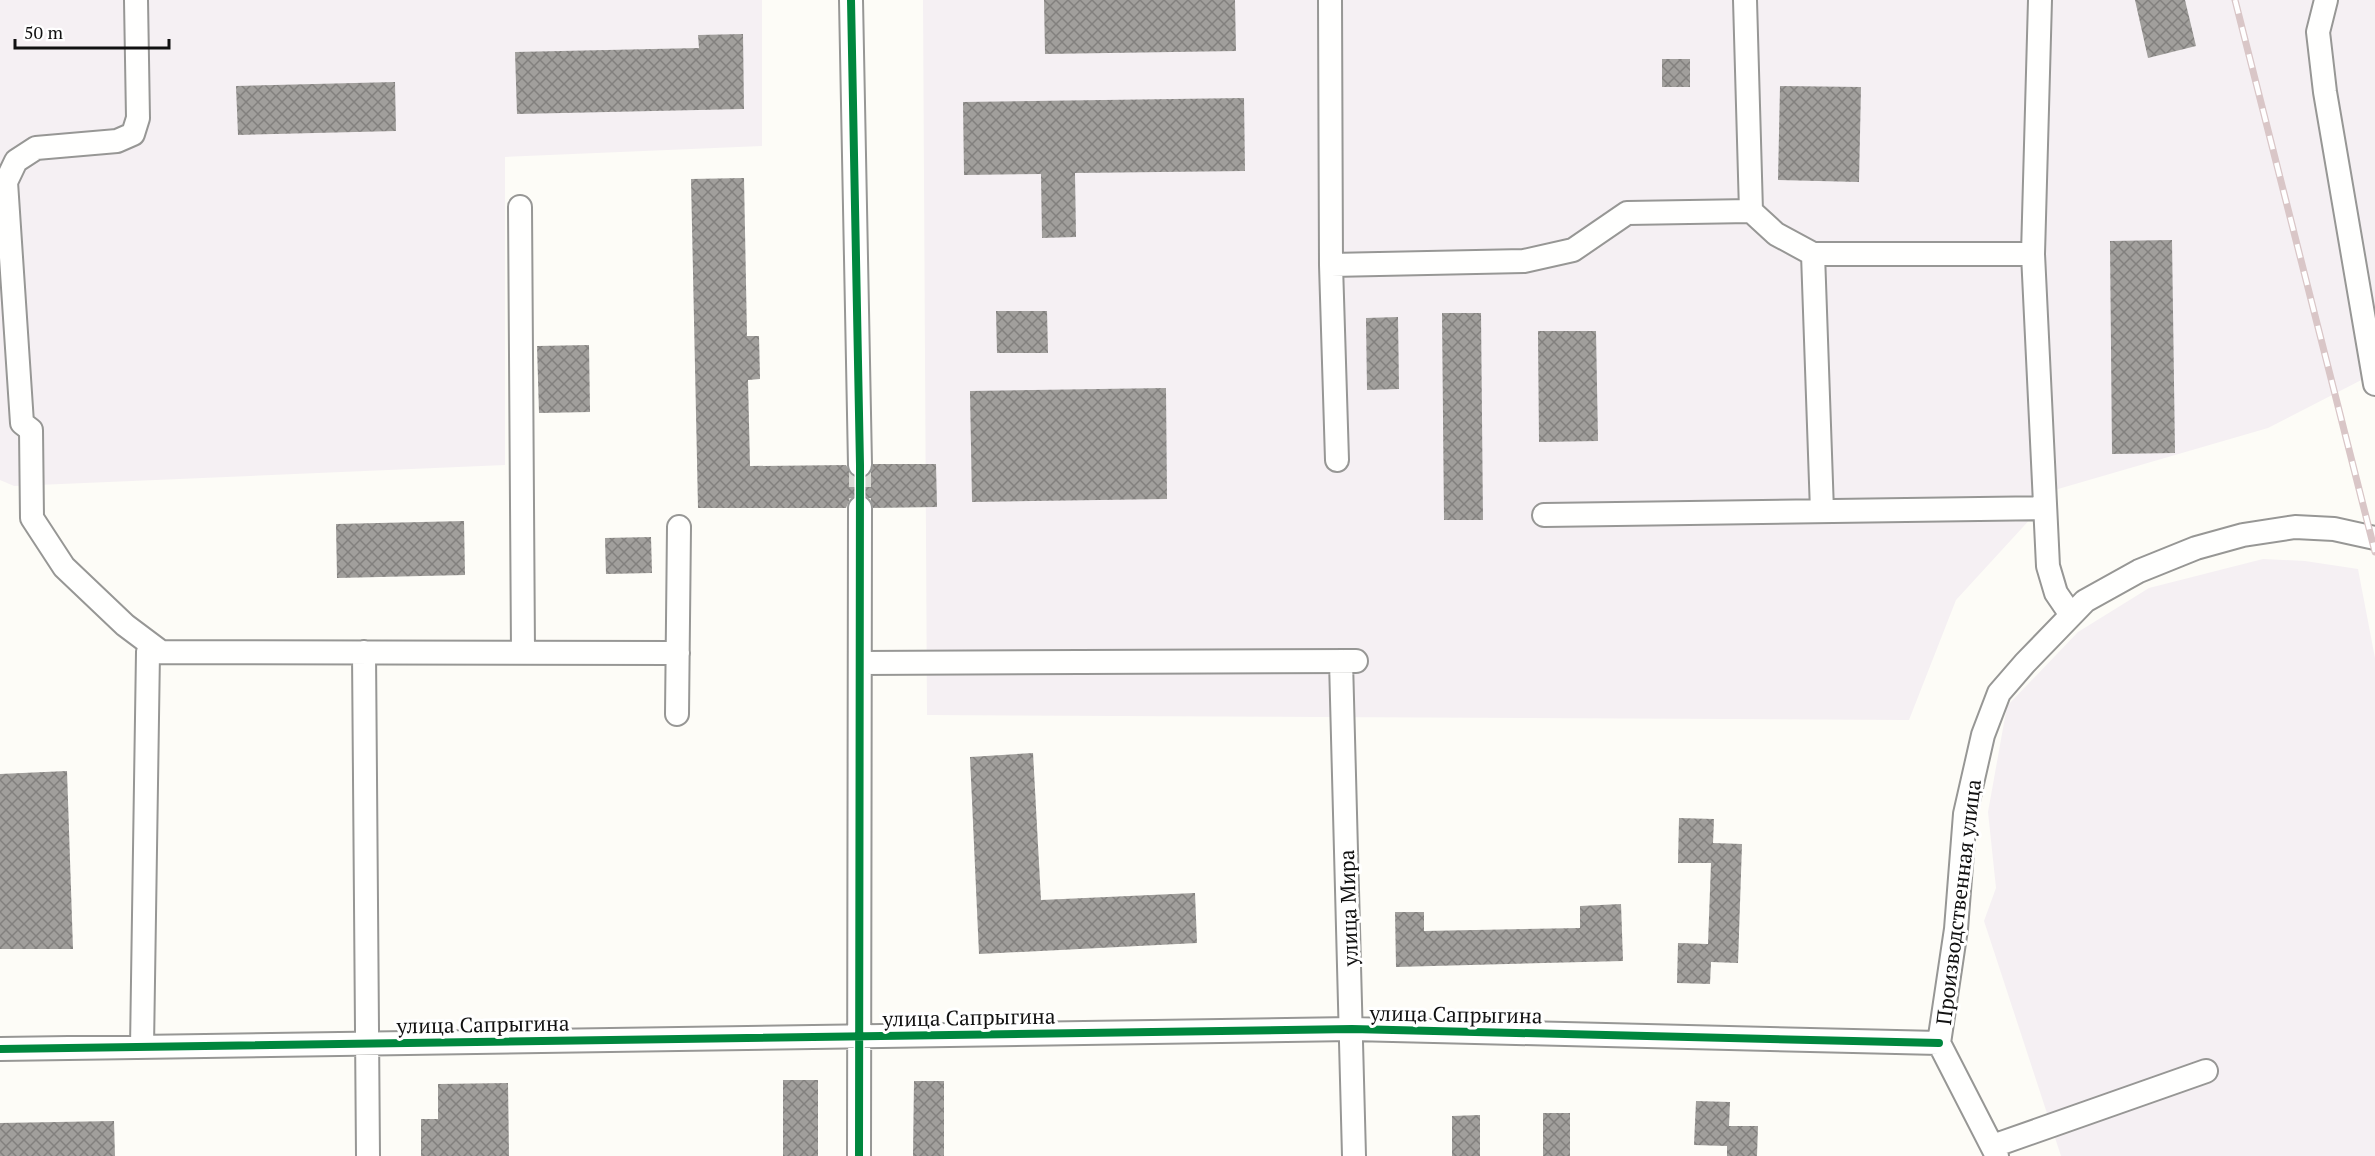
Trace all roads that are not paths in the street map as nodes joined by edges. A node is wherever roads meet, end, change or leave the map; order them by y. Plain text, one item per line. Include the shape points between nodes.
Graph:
1 (136, 0) edge
2 (851, 0) edge
3 (1330, 0) edge
4 (1745, 0) edge
5 (2040, 0) edge
6 (2325, 0) edge
7 (8, 159) edge
8 (520, 207) dead end
9 (1751, 212) junction
10 (1813, 254) junction
11 (2033, 254) junction
12 (1331, 265) junction
13 (2375, 384) edge
14 (1337, 460) dead end
15 (860, 465) tunnel mouth
16 (860, 508) tunnel mouth
17 (2045, 508) junction
18 (1822, 511) junction
19 (1544, 514) dead end
20 (679, 527) dead end
21 (2375, 538) edge
22 (2071, 615) junction
23 (154, 652) junction
24 (364, 652) junction
25 (523, 652) junction
26 (678, 653) junction
27 (861, 663) junction
28 (677, 714) dead end
29 (1352, 1029) junction
30 (859, 1037) junction
31 (367, 1043) junction
32 (1939, 1043) junction
33 (142, 1047) junction
34 (0, 1050) edge
35 (2206, 1071) dead end
36 (1995, 1151) edge
37 (368, 1156) edge
38 (859, 1156) edge
39 (1354, 1156) edge

1 - 7 street via 138,118 134,134 117,141 36,148
2 - 15 street
3 - 12 street
4 - 9 street
5 - 11 street
6 - 13 street via 2318,32 2325,92
7 - 23 street via 6,182 22,423 31,430 32,518 64,567
8 - 25 street
9 - 10 street via 1776,234
9 - 12 street via 1627,213 1573,250 1524,261
10 - 11 street
10 - 18 street
11 - 17 street
12 - 14 street
16 - 27 street
17 - 18 street
17 - 22 street via 2048,566 2056,593
18 - 19 street
20 - 26 street
21 - 22 street, Производственная улица via 2334,529 2295,527 2242,536 2196,548 2139,571 2085,601
22 - 32 street, Производственная улица via 2000,693 1983,735 1965,814 1956,929
23 - 24 street
23 - 33 street
24 - 25 street
24 - 31 street
25 - 26 street
26 - 28 street
27 - 29 street, улица Мира via 1349,661
27 - 30 street
29 - 30 street, улица Сапрыгина
29 - 32 street, улица Сапрыгина
29 - 39 street, улица Мира
30 - 31 street, улица Сапрыгина
30 - 38 street
31 - 33 street, улица Сапрыгина
31 - 37 street
32 - 36 street
33 - 34 street, улица Сапрыгина
35 - 36 street

